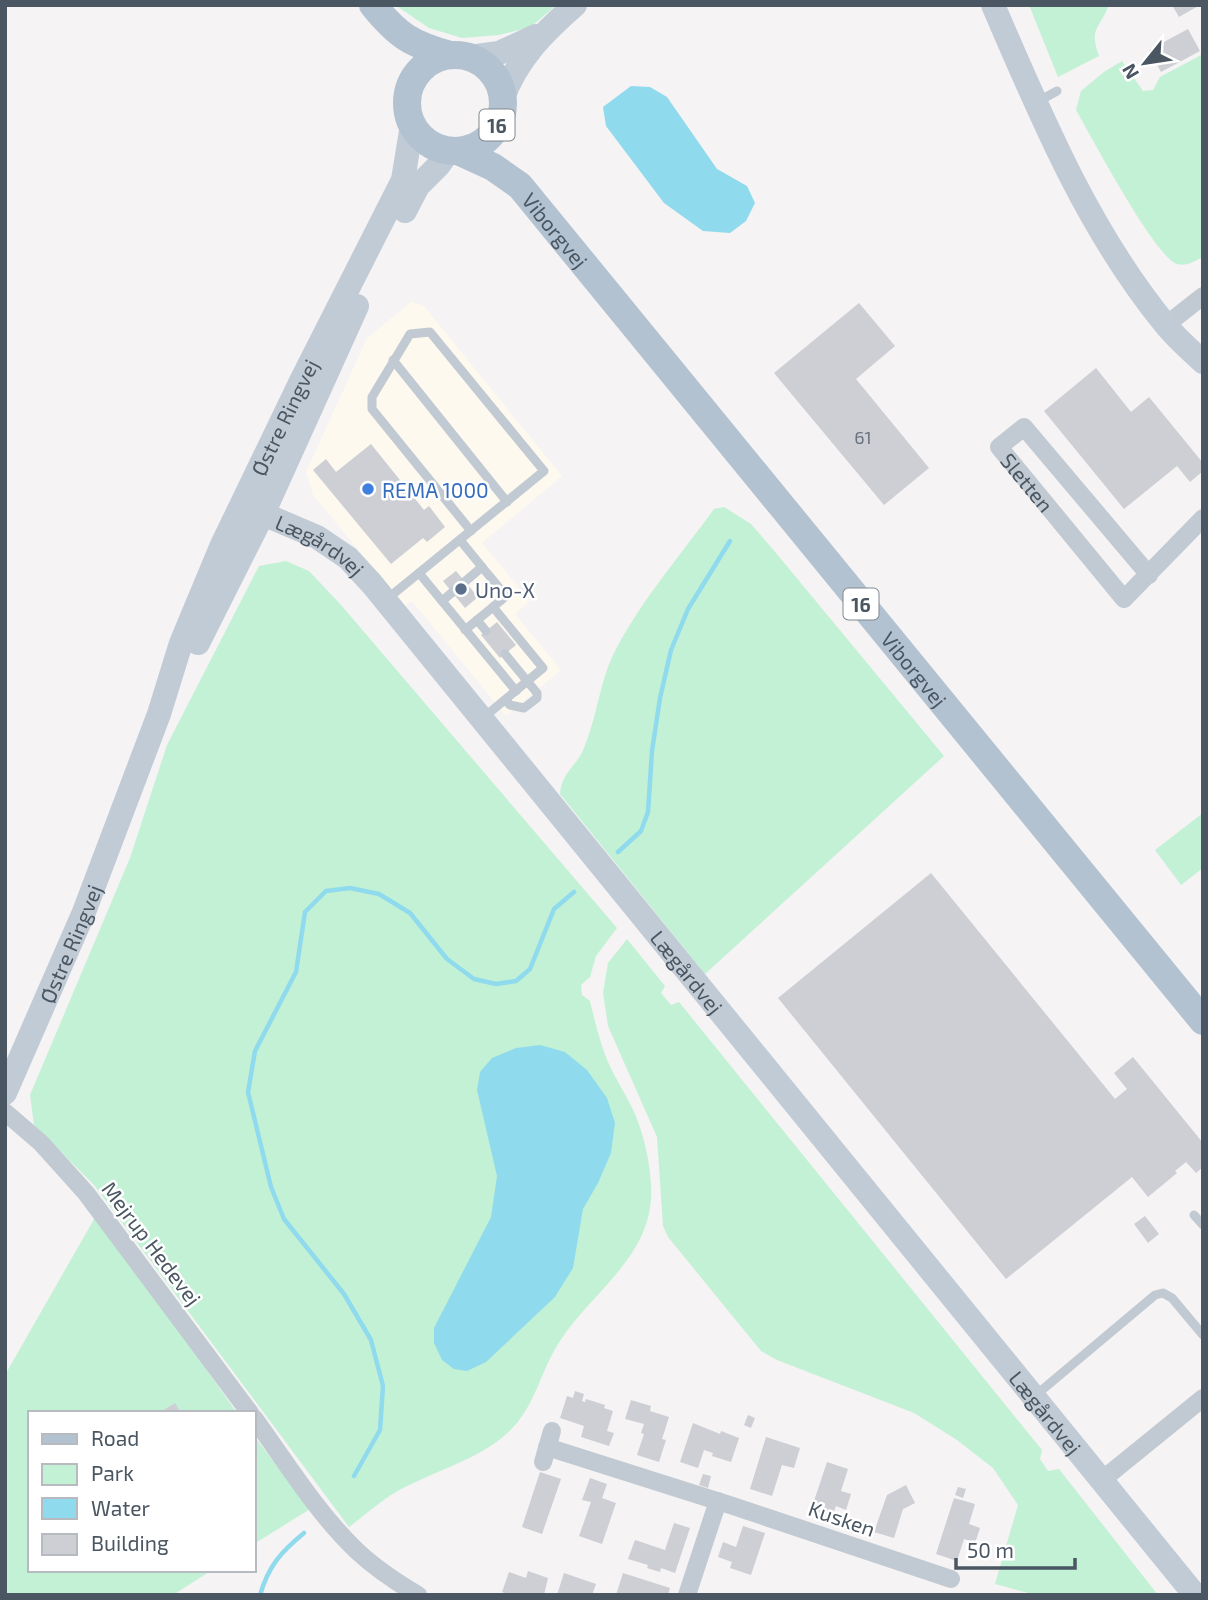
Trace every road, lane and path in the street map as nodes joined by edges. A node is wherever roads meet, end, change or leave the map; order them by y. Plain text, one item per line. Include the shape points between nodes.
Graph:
1 (373, 5) edge
2 (575, 5) edge
3 (993, 5) edge
4 (392, 29) junction
5 (543, 33) junction
6 (459, 56) junction
7 (409, 89) junction
8 (501, 109) junction
9 (412, 125) junction
10 (453, 151) junction
11 (520, 186) junction
12 (1203, 296) edge
13 (1166, 326) junction
14 (393, 360) junction
15 (1203, 362) edge
16 (507, 502) junction
17 (252, 509) junction
18 (1203, 518) edge
19 (471, 531) junction
20 (460, 540) junction
21 (482, 567) junction
22 (419, 573) junction
23 (1149, 575) junction
24 (385, 600) junction
25 (442, 601) junction
26 (493, 607) junction
27 (477, 620) junction
28 (465, 630) junction
29 (486, 631) dead end
30 (505, 654) dead end
31 (527, 681) junction
32 (516, 691) junction
33 (505, 700) junction
34 (481, 719) junction
35 (1203, 1021) edge
36 (5, 1093) edge
37 (5, 1112) edge
38 (1195, 1215) dead end
39 (1203, 1225) edge
40 (1203, 1335) edge
41 (1033, 1397) junction
42 (1203, 1398) edge
43 (249, 1411) edge
44 (256, 1421) edge
45 (548, 1446) dead end
46 (1102, 1480) junction
47 (718, 1501) junction
48 (951, 1579) dead end
49 (418, 1595) edge
50 (687, 1595) edge
51 (1195, 1595) edge

1 - 4 main road, 16
2 - 5 street
3 - 13 street via 1046,97 1090,212
4 - 6 main road, 16 via 410,41
4 - 7 main road, 16
5 - 6 street via 499,53
5 - 8 street via 516,68
6 - 7 main road via 431,61
6 - 8 main road, 16 via 493,74 501,91
7 - 9 main road, 16
8 - 10 main road, 16 via 491,135 467,150
8 - 11 main road, Viborgvej / 16 via 507,157
9 - 10 main road, 16 via 430,145
9 - 17 street, Østre Ringvej via 403,180 302,379
10 - 11 main road, Viborgvej / 16 via 493,167
10 - 17 street, Østre Ringvej via 418,186 314,397
11 - 35 main road, Viborgvej / 16
12 - 13 street
13 - 15 street
14 - 16 lane
14 - 16 lane via 410,334 430,332 544,471
14 - 19 lane via 372,397 372,409
16 - 19 lane
17 - 24 street, Lægårdvej via 317,537 348,558
17 - 36 street, Østre Ringvej via 181,643 84,912
18 - 23 street, Sletten
19 - 20 lane
20 - 21 lane
20 - 22 lane
21 - 25 lane
21 - 26 lane via 506,596
22 - 24 lane
22 - 25 lane
23 - 23 street, Sletten via 1124,599 999,447 1024,427
24 - 34 street, Lægårdvej
25 - 28 lane
26 - 27 lane
26 - 31 lane via 543,668
27 - 28 lane
27 - 29 lane
28 - 32 lane
30 - 31 lane
31 - 32 lane
31 - 33 lane via 537,698 524,708
32 - 33 lane
33 - 34 lane
34 - 41 street, Lægårdvej
37 - 43 street, Mejrup Hedevej via 41,1143 86,1193
38 - 39 lane
40 - 41 lane via 1172,1298 1155,1295
41 - 46 street, Lægårdvej
42 - 46 street
44 - 49 street via 356,1550
45 - 47 street, Kusken
46 - 51 street, Lægårdvej
47 - 48 street, Kusken
47 - 50 street

